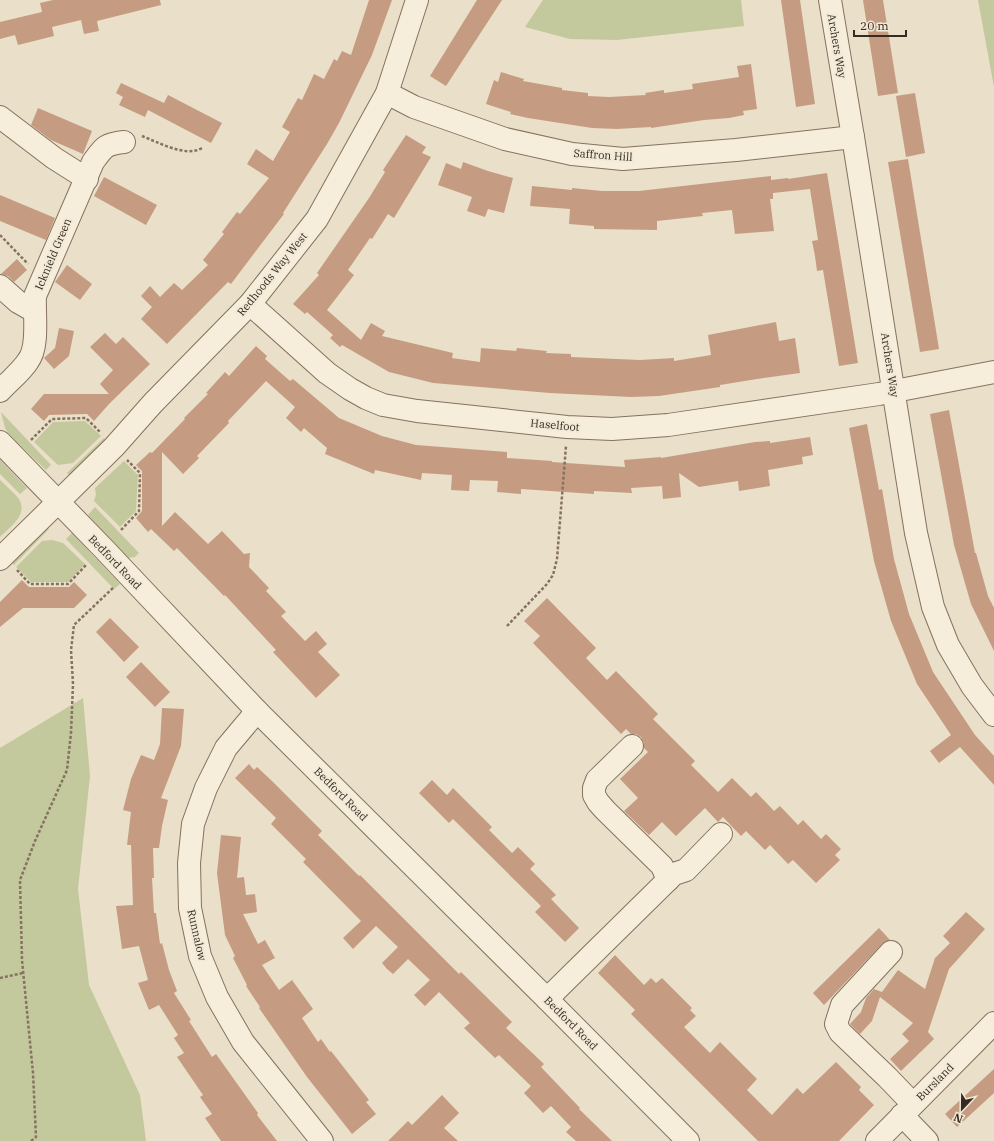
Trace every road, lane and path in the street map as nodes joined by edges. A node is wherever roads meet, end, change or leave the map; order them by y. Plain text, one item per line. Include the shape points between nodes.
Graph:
1 (417, 0) edge
2 (830, 0) edge
3 (387, 94) junction
4 (0, 116) edge
5 (853, 137) junction
6 (124, 142) joint
7 (202, 148) dead end
8 (87, 179) junction
9 (0, 236) edge
10 (42, 279) junction
11 (0, 286) edge
12 (250, 304) junction
13 (34, 311) junction
14 (994, 372) edge
15 (0, 391) edge
16 (894, 392) junction
17 (567, 427) junction
18 (104, 436) dead end
19 (31, 440) dead end
20 (0, 442) edge
21 (124, 457) dead end
22 (58, 501) junction
23 (121, 530) dead end
24 (7, 563) edge
25 (87, 564) dead end
26 (127, 574) junction
27 (507, 626) dead end
28 (257, 711) junction
29 (994, 715) edge
30 (632, 746) dead end
31 (721, 834) dead end
32 (668, 880) junction
33 (891, 952) dead end
34 (23, 973) junction
35 (0, 978) edge
36 (547, 999) junction
37 (994, 1023) edge
38 (907, 1110) junction
39 (31, 1141) edge
40 (322, 1141) edge
41 (688, 1141) edge
42 (876, 1141) edge
43 (927, 1141) edge

1 - 3 street, Redhoods Way West
2 - 5 street, Archers Way
3 - 5 street, Saffron Hill via 414,107 505,139 572,154 623,159
3 - 12 street, Redhoods Way West via 317,218
4 - 8 street via 54,158
5 - 16 street, Archers Way
6 - 7 path via 138,134 184,151 198,151
6 - 8 street, Icknield Green via 111,143 102,150 93,162
8 - 10 street, Icknield Green
9 - 10 path
10 - 13 street, Icknield Green via 35,296
11 - 13 street
12 - 17 street, Haselfoot via 327,373 350,389 383,405 417,412
12 - 22 street, Redhoods Way West via 153,403 114,447
13 - 15 street, Icknield Green via 35,333 32,353 28,361
14 - 16 street, Haselfoot
16 - 17 street, Haselfoot via 668,425 612,429
16 - 29 street, Archers Way via 916,532 933,607 948,645 972,686
17 - 27 path via 557,559 553,575
18 - 19 path via 86,418 52,419
20 - 22 street, Bedford Road
21 - 23 path via 140,473 139,511
22 - 24 street, Redhoods Way West
22 - 26 street, Bedford Road
24 - 25 path via 30,584 68,584
26 - 28 street, Bedford Road
26 - 34 path via 74,625 71,650 73,691 67,770 20,880
28 - 36 street, Bedford Road
28 - 40 street, Runnalow via 226,748 206,788 193,824 189,863 190,908 200,956 217,997 243,1042
30 - 32 street via 597,780 594,795 604,810 662,866
31 - 32 street via 686,870 674,874
32 - 36 street
33 - 38 street via 842,1005 836,1024 840,1032 887,1077
34 - 35 path
34 - 39 path via 34,1082 36,1137
36 - 41 street, Bedford Road
37 - 38 street, Bursland
38 - 42 street, Bursland
38 - 43 street

